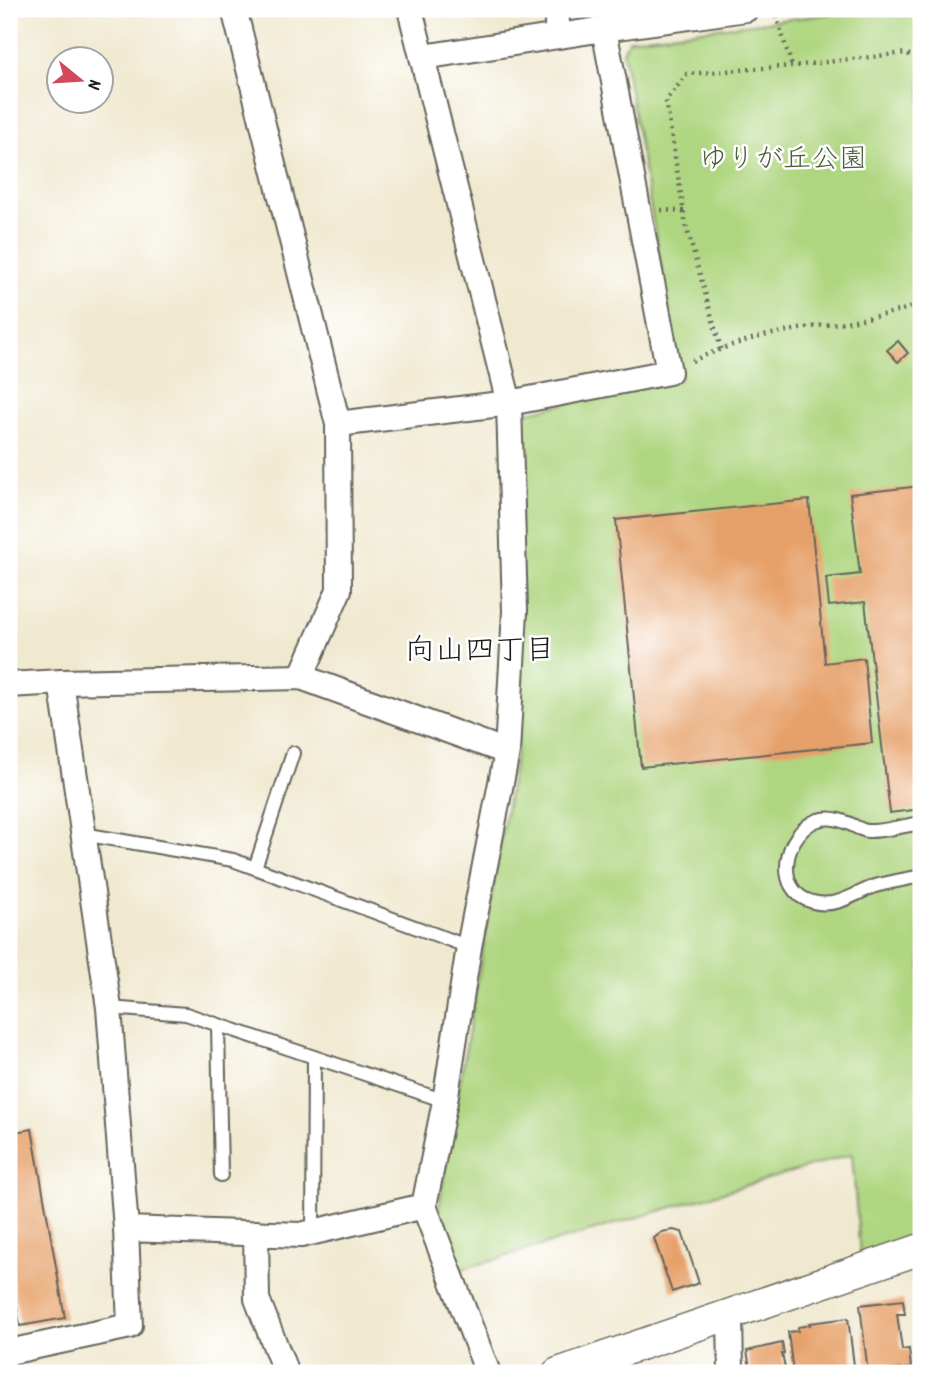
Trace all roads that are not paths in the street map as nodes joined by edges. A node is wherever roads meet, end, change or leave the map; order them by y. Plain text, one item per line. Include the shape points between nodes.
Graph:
1 (234, 9) edge
2 (411, 9) edge
3 (556, 9) edge
4 (746, 9) edge
5 (604, 29) junction
6 (558, 36) junction
7 (423, 57) junction
8 (509, 403) junction
9 (338, 424) junction
10 (301, 677) junction
11 (61, 682) junction
12 (9, 685) edge
13 (507, 752) junction
14 (293, 753) dead end
15 (921, 823) edge
16 (83, 834) junction
17 (255, 869) junction
18 (921, 876) edge
19 (469, 947) junction
20 (109, 1008) junction
21 (218, 1025) junction
22 (314, 1057) junction
23 (445, 1101) junction
24 (221, 1175) dead end
25 (424, 1206) junction
26 (125, 1229) junction
27 (313, 1232) junction
28 (256, 1233) junction
29 (921, 1250) edge
30 (730, 1315) junction
31 (9, 1352) edge
32 (285, 1373) edge
33 (488, 1373) edge
34 (558, 1373) edge
35 (731, 1373) edge

1 - 9 street
2 - 7 street
3 - 6 street
4 - 5 street
5 - 6 street
5 - 8 street via 669,372
6 - 7 street
7 - 8 street
8 - 9 street
8 - 13 street via 515,611
9 - 10 street via 339,590
10 - 11 street
10 - 13 street
11 - 12 street
11 - 16 street
13 - 19 street
14 - 17 lane
15 - 18 lane via 867,832 834,818 817,821 792,842 787,860 795,892 813,903 843,901 878,885
16 - 17 lane via 233,860
16 - 20 street
17 - 19 lane
19 - 23 street
20 - 21 lane via 186,1014
20 - 26 street
21 - 22 lane
21 - 24 lane
22 - 23 lane
22 - 27 lane
23 - 25 street
25 - 27 street
25 - 33 street
26 - 28 street
26 - 31 street via 130,1326
27 - 28 street
28 - 32 street via 257,1299
29 - 30 street
30 - 34 street
30 - 35 street

